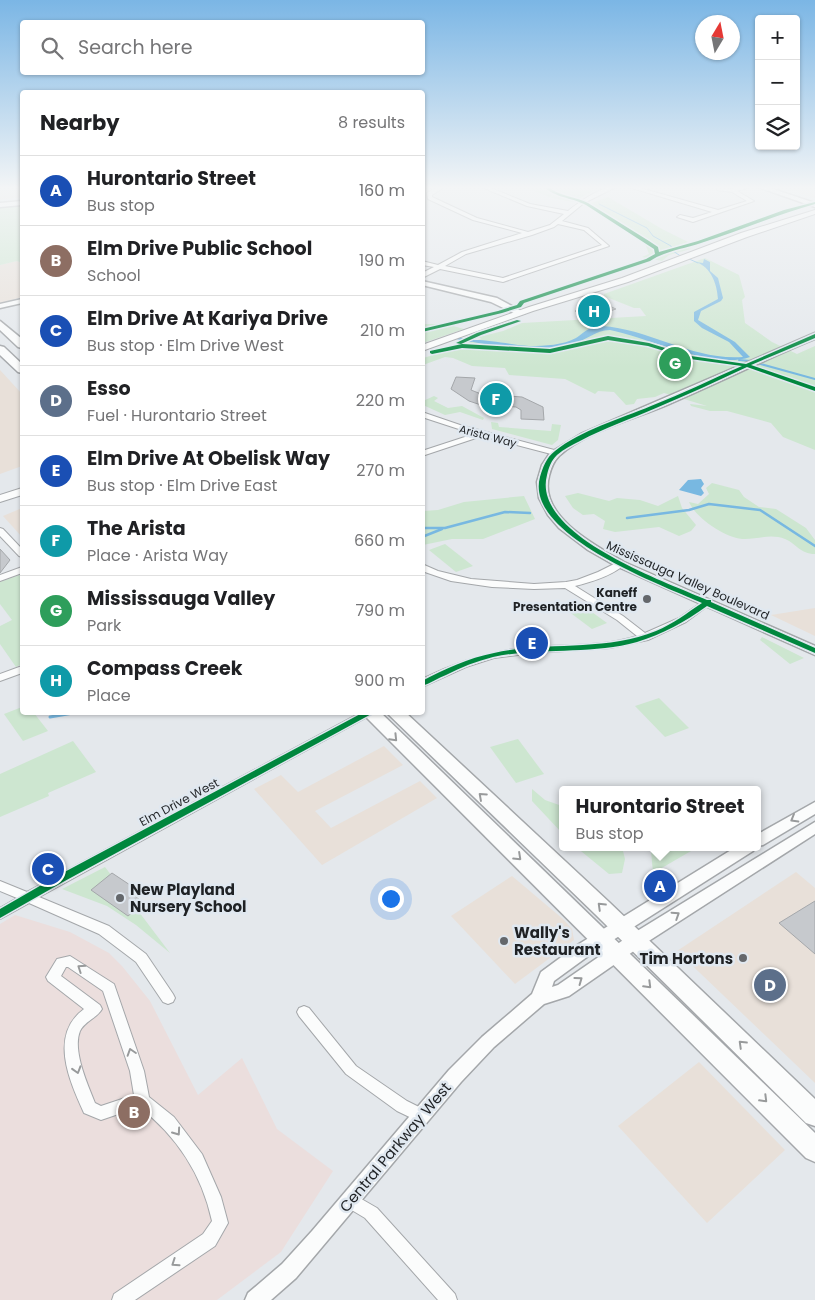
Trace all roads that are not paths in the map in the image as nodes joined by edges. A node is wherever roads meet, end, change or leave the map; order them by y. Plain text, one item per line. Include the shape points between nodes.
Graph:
1 (486, 247) edge
2 (604, 247) edge
3 (717, 247) edge
4 (425, 264) edge
5 (438, 266) junction
6 (425, 274) edge
7 (425, 283) edge
8 (20, 301) edge
9 (0, 306) edge
10 (20, 306) edge
11 (0, 311) edge
12 (521, 313) junction
13 (0, 324) edge
14 (815, 336) edge
15 (20, 343) edge
16 (425, 347) edge
17 (0, 349) edge
18 (20, 368) edge
19 (425, 415) edge
20 (480, 434) junction
21 (425, 453) edge
22 (556, 453) junction
23 (20, 484) edge
24 (0, 490) edge
25 (20, 492) edge
26 (0, 499) edge
27 (0, 531) edge
28 (20, 552) edge
29 (620, 564) junction
30 (425, 569) edge
31 (20, 571) edge
32 (0, 578) edge
33 (566, 584) junction
34 (708, 602) junction
35 (645, 638) junction
36 (815, 651) edge
37 (20, 670) edge
38 (0, 678) edge
39 (425, 683) edge
40 (366, 715) edge
41 (372, 715) edge
42 (397, 715) edge
43 (815, 807) edge
44 (815, 827) edge
45 (761, 839) edge
46 (742, 851) edge
47 (717, 867) junction
48 (732, 879) junction
49 (0, 886) edge
50 (27, 897) junction
51 (0, 914) edge
52 (628, 933) junction
53 (608, 946) junction
54 (168, 998) dead end
55 (304, 1012) dead end
56 (142, 1099) junction
57 (815, 1115) edge
58 (422, 1116) junction
59 (815, 1150) edge
60 (350, 1200) junction
61 (120, 1300) edge
62 (255, 1300) edge
63 (449, 1300) edge

1 - 5 street
2 - 5 street via 503,280
3 - 12 main road
4 - 5 street
5 - 6 street
7 - 12 street via 487,299
8 - 9 street
10 - 11 street
12 - 16 main road
13 - 15 main road
14 - 22 street via 619,421
17 - 18 main road
19 - 20 street, Arista Way
20 - 21 street
20 - 22 street, Arista Way
22 - 29 street, Mississauga Valley Boulevard via 544,478 544,490 551,510 564,528 579,540
23 - 24 main road
25 - 26 main road
27 - 28 street
29 - 33 street
29 - 34 street, Mississauga Valley Boulevard
30 - 33 street via 490,584
31 - 32 street
33 - 35 street
34 - 35 street via 669,628
34 - 36 street, Mississauga Valley Boulevard
35 - 39 street via 610,646 503,653 455,668
37 - 38 street
40 - 50 street, Elm Drive West
41 -> 53 main road
52 -> 42 main road
43 -> 45 street
44 - 48 street
46 - 47 street
47 - 48 street
47 - 52 street
52 -> 48 street
49 - 50 street
50 - 51 street, Elm Drive West
50 - 54 street via 106,931 141,958
52 - 53 street, Central Parkway West
57 -> 52 main road
53 - 58 street, Central Parkway West via 563,991 539,998 482,1049
53 -> 59 main road
55 - 58 street via 351,1070
56 -> 56 street via 137,1071 109,988 70,961 62,963 53,977 95,1009 80,1020 72,1033 70,1048 89,1108 101,1113
56 -> 61 street via 172,1125 201,1167 216,1200 220,1223 209,1240
58 - 60 street, Central Parkway West
60 - 62 street, Central Parkway West via 289,1271
60 - 63 street via 371,1213

